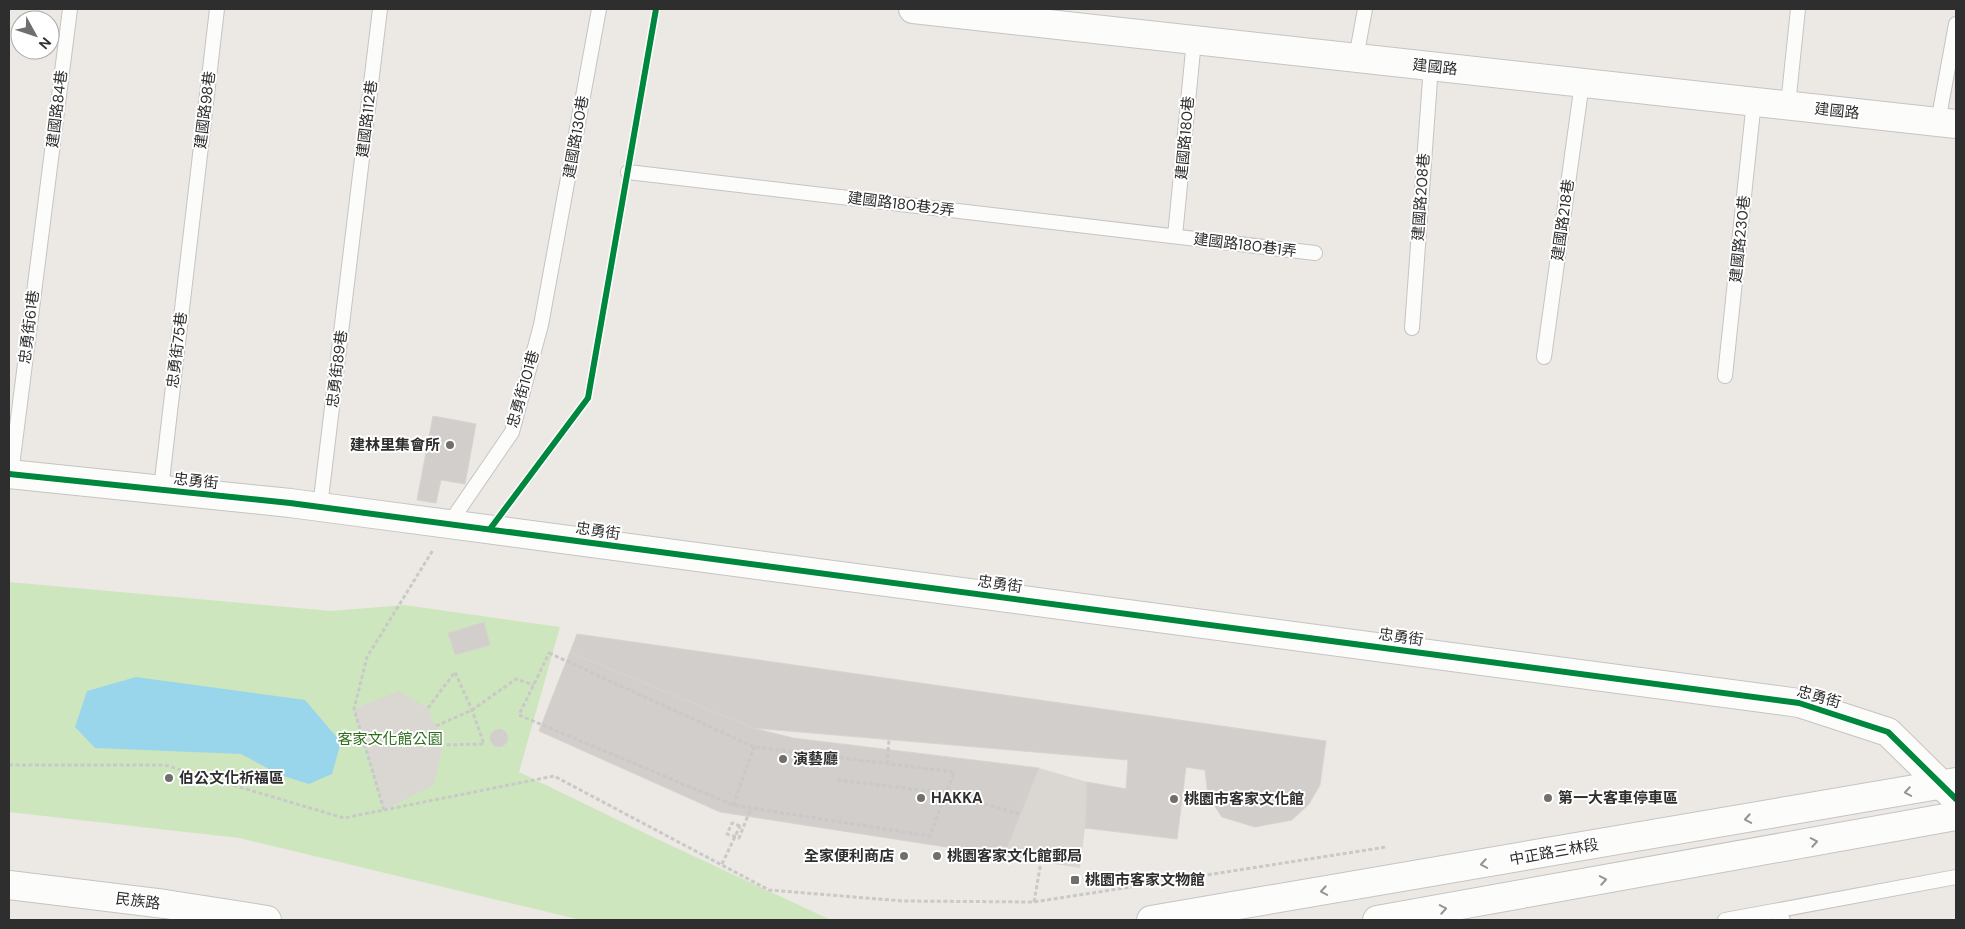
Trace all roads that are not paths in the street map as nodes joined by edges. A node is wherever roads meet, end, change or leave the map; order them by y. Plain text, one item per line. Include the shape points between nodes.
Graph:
1 (70, 9) edge
2 (217, 9) edge
3 (380, 9) edge
4 (599, 9) edge
5 (914, 9) edge
6 (1365, 9) edge
7 (1798, 9) edge
8 (1956, 24) edge
9 (1194, 40) junction
10 (1356, 58) junction
11 (1431, 66) junction
12 (1582, 83) junction
13 (1754, 101) junction
14 (1788, 105) junction
15 (1947, 123) edge
16 (628, 172) dead end
17 (48, 180) joint
18 (193, 211) joint
19 (353, 230) joint
20 (1175, 236) junction
21 (1315, 253) dead end
22 (552, 266) joint
23 (1412, 328) dead end
24 (1544, 357) dead end
25 (1725, 376) dead end
26 (10, 474) edge
27 (160, 490) junction
28 (320, 507) junction
29 (448, 524) junction
30 (1951, 789) edge
31 (1956, 816) edge
32 (1956, 877) edge
33 (9, 886) edge
34 (1778, 916) edge
35 (267, 920) edge
36 (1151, 920) edge
37 (1377, 920) edge
38 (1725, 920) edge

1 - 17 lane, 建國路84巷
2 - 18 lane, 建國路98巷
3 - 19 lane, 建國路112巷
4 - 22 lane, 建國路130巷
5 - 9 street, 建國路
6 - 10 lane
7 - 14 lane
8 - 15 lane
9 - 10 street, 建國路
9 - 20 lane, 建國路180巷
10 - 11 street, 建國路
11 - 12 street, 建國路
11 - 23 lane, 建國路208巷
12 - 13 street, 建國路
12 - 24 lane, 建國路218巷
13 - 14 street, 建國路
13 - 25 lane, 建國路230巷
14 - 15 street, 建國路
16 - 20 lane, 建國路180巷2弄
17 - 26 lane, 忠勇街61巷
18 - 27 lane, 忠勇街75巷
19 - 28 lane, 忠勇街89巷
20 - 21 lane, 建國路180巷1弄
22 - 29 lane, 忠勇街101巷 via 541,325 512,432
26 - 27 street, 忠勇街
27 - 28 street, 忠勇街
28 - 29 street, 忠勇街
29 - 30 street, 忠勇街 via 1799,702 1888,732
30 -> 36 street, 中正路三林段
37 -> 31 street
32 - 34 lane
33 - 35 street, 民族路 via 165,904
34 - 38 lane

